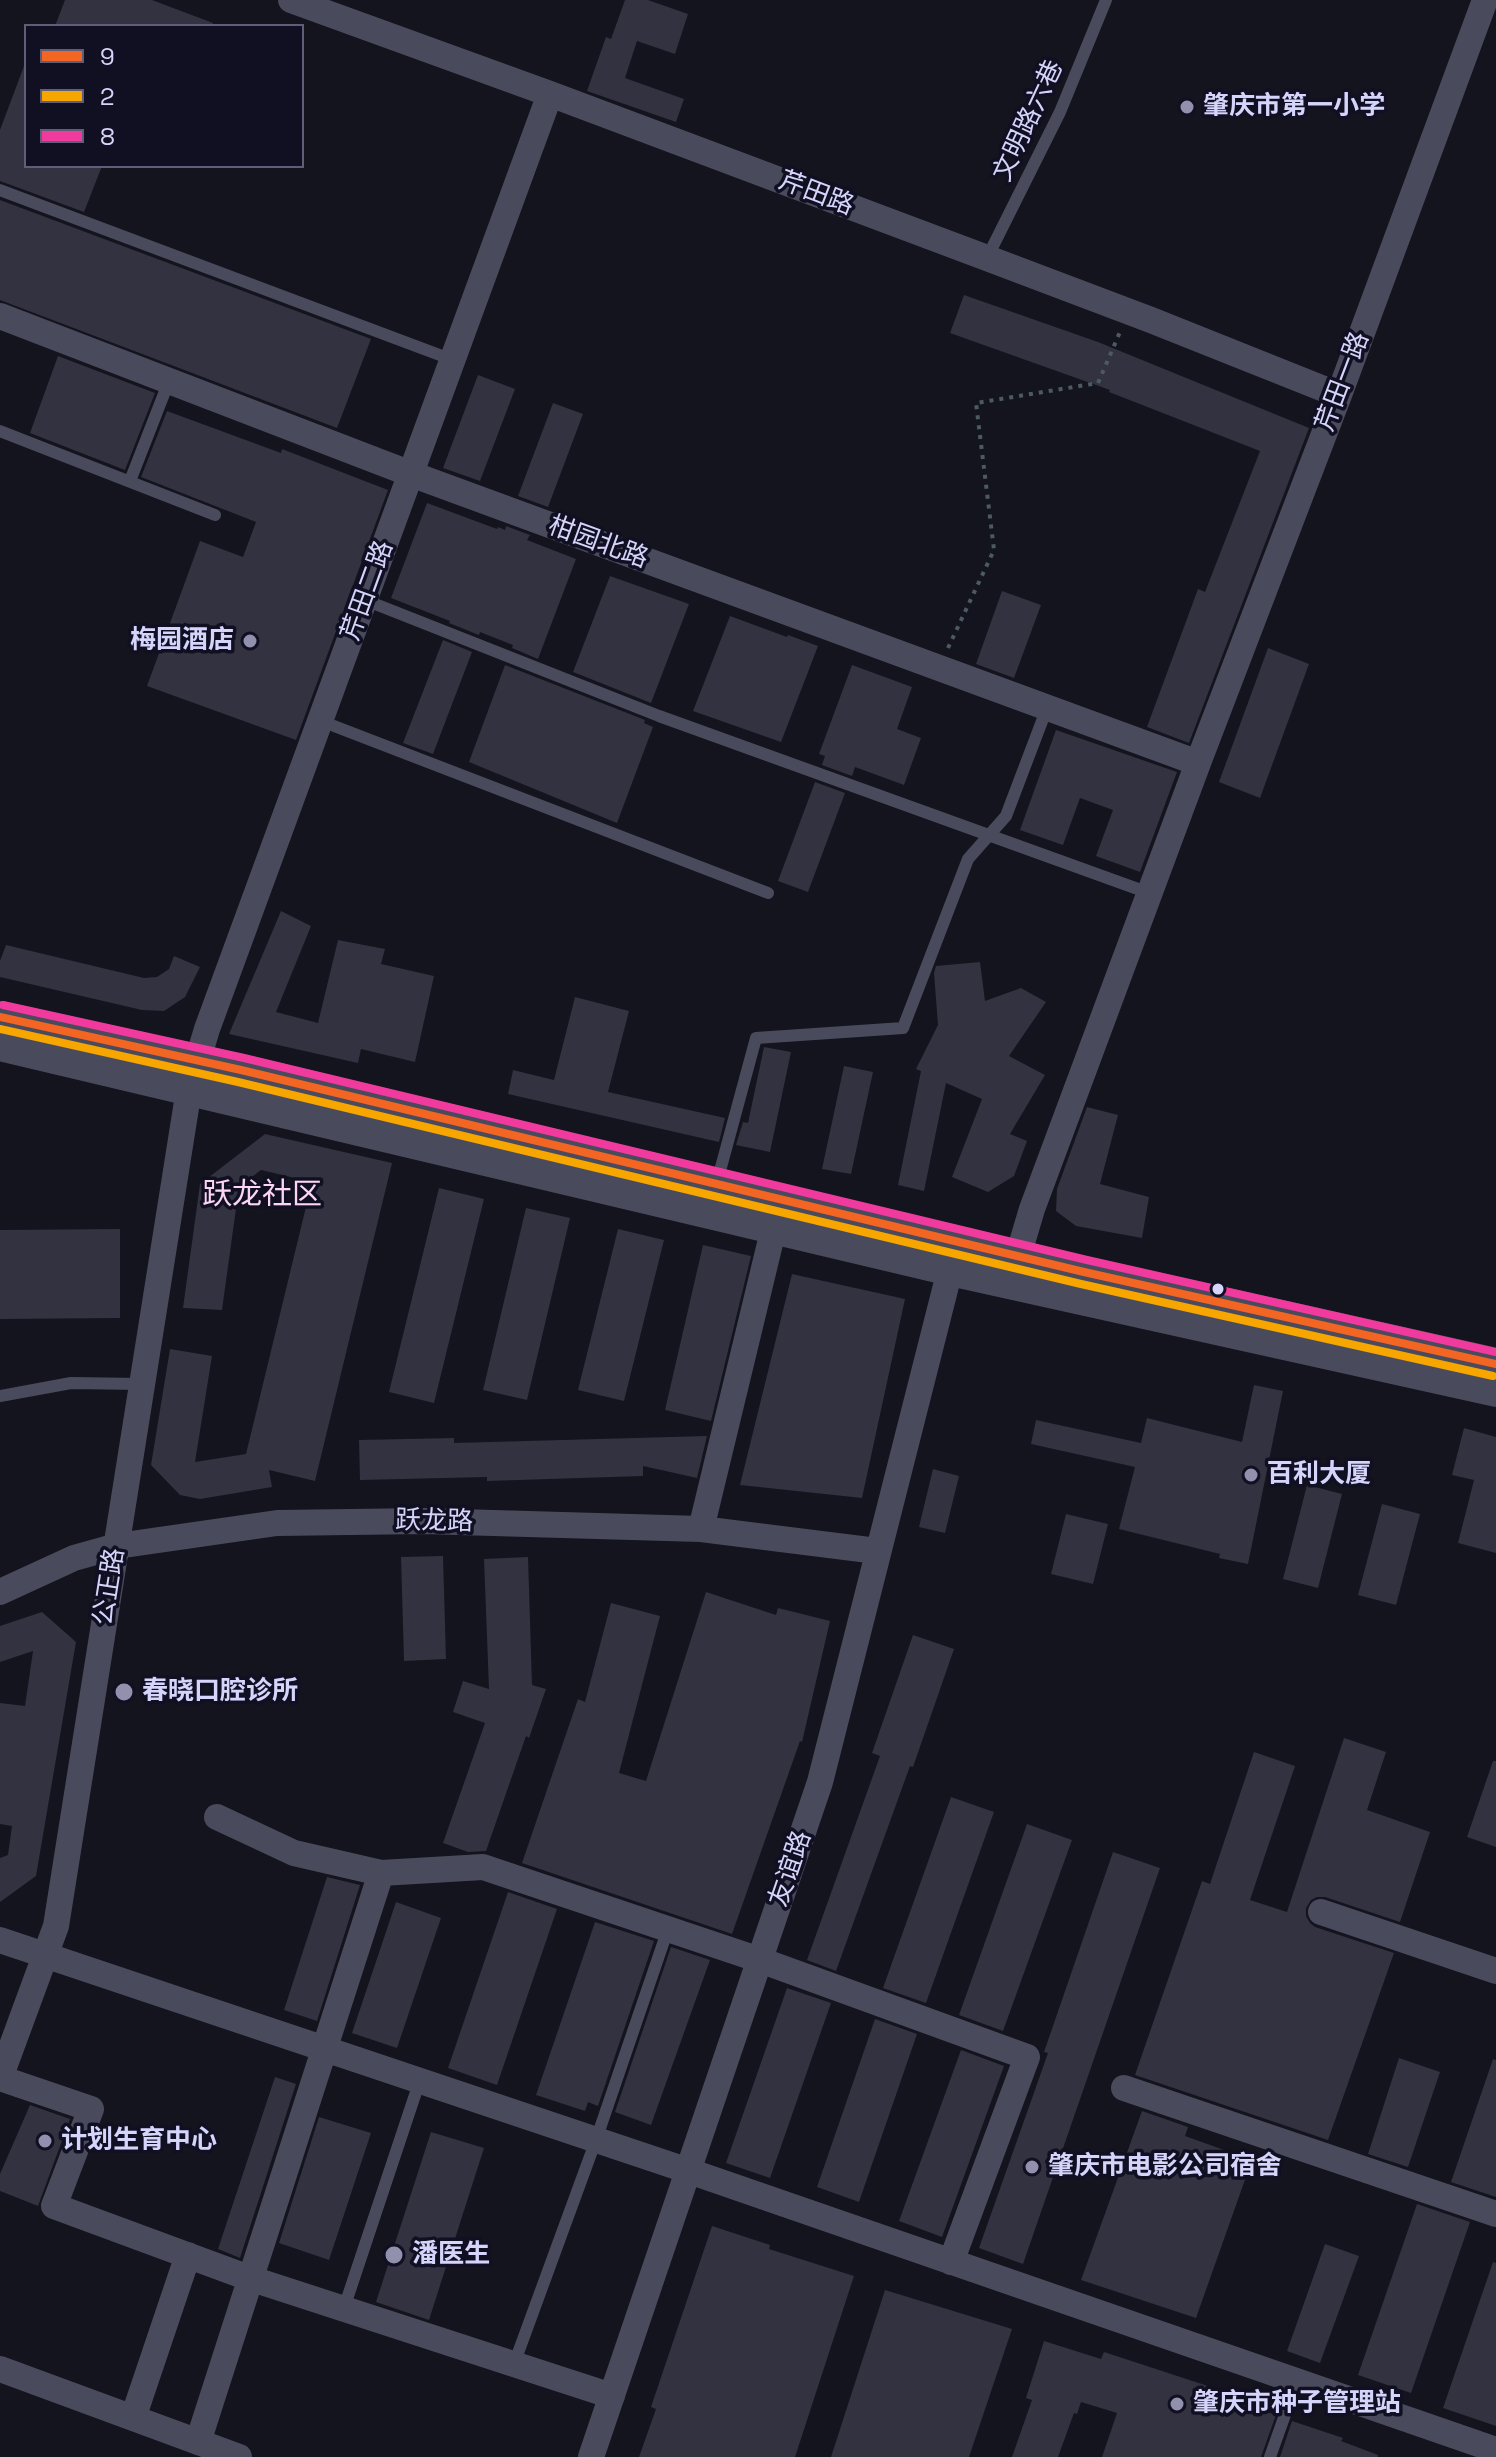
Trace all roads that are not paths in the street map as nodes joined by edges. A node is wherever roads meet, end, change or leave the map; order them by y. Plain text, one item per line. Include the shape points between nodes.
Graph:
1 (291, 0) edge
2 (1106, 0) edge
3 (1485, 0) edge
4 (550, 94) junction
5 (0, 190) edge
6 (987, 258) junction
7 (0, 316) edge
8 (453, 360) junction
9 (169, 381) junction
10 (1339, 395) junction
11 (0, 431) edge
12 (411, 474) junction
13 (130, 481) junction
14 (215, 515) dead end
15 (365, 600) junction
16 (1047, 708) junction
17 (321, 721) junction
18 (1198, 763) junction
19 (987, 836) junction
20 (768, 893) dead end
21 (1149, 893) junction
22 (0, 1017) edge
23 (0, 1045) edge
24 (194, 1075) junction
25 (717, 1185) junction
26 (774, 1227) junction
27 (1018, 1256) junction
28 (950, 1270) junction
29 (1496, 1364) edge
30 (142, 1384) junction
31 (1496, 1391) edge
32 (0, 1396) edge
33 (701, 1529) junction
34 (117, 1546) junction
35 (877, 1551) junction
36 (0, 1592) edge
37 (217, 1817) dead end
38 (381, 1873) junction
39 (1321, 1912) dead end
40 (668, 1929) junction
41 (0, 1940) edge
42 (46, 1956) junction
43 (760, 1960) junction
44 (1496, 1971) edge
45 (324, 2048) junction
46 (0, 2078) edge
47 (420, 2080) junction
48 (1124, 2088) dead end
49 (596, 2140) junction
50 (689, 2171) junction
51 (1496, 2214) edge
52 (188, 2255) junction
53 (951, 2262) junction
54 (249, 2278) junction
55 (344, 2308) junction
56 (514, 2364) junction
57 (0, 2369) edge
58 (1297, 2381) junction
59 (612, 2396) junction
60 (133, 2418) junction
61 (198, 2442) junction
62 (1496, 2450) edge
63 (239, 2457) edge
64 (591, 2457) edge
65 (1270, 2457) edge

1 - 4 street, 芹田路
2 - 6 lane, 文明路六巷 via 1060,112
3 - 10 street, 芹田一路
4 - 6 street, 芹田路
4 - 8 street, 芹田二路
5 - 8 lane
6 - 10 street, 芹田路
7 - 9 street, 柑园北路
8 - 12 street, 芹田二路
9 - 12 street, 柑园北路
9 - 13 lane
10 - 18 street, 芹田一路
11 - 13 lane
12 - 15 street, 芹田二路
12 - 16 street, 柑园北路
13 - 14 lane
15 - 17 street, 芹田二路
15 - 19 lane via 659,716
16 - 18 street, 柑园北路
16 - 19 lane via 1006,816
17 - 20 lane
17 - 24 street, 芹田二路
18 - 21 street, 芹田一路
19 - 21 lane
19 - 25 lane via 968,859 903,1028 756,1038
21 - 27 street, 芹田一路
22 - 24 street
23 - 24 street
24 - 25 street
24 - 26 street
24 - 30 street, 公正路
25 - 27 street
26 - 28 street
26 - 33 street
27 - 29 street
28 - 31 street
28 - 35 street, 友谊路
30 - 32 lane via 71,1383
30 - 34 street, 公正路
33 - 34 street, 跃龙路 via 424,1521 277,1523
33 - 35 street, 跃龙路
34 - 36 street, 跃龙路 via 74,1558
34 - 42 street, 公正路 via 56,1926
35 - 43 street, 友谊路 via 820,1782
37 - 38 street via 294,1853
38 - 40 street via 483,1867
38 - 45 street
39 - 44 street
40 - 43 street
40 - 49 lane
41 - 42 street
42 - 45 street
42 - 46 street, 公正路
43 - 50 street, 友谊路
43 - 53 street via 1027,2057
45 - 47 street
45 - 54 street
46 - 52 street via 91,2109 54,2206
47 - 49 street
47 - 55 lane
48 - 51 street
49 - 50 street
49 - 56 lane
50 - 53 street
50 - 59 street, 友谊路
52 - 54 street
52 - 60 street
53 - 58 street
54 - 55 street
54 - 61 street
55 - 56 street
56 - 59 street
57 - 60 street
58 - 62 street
58 - 65 lane
59 - 64 street, 友谊路
60 - 61 street
61 - 63 street

